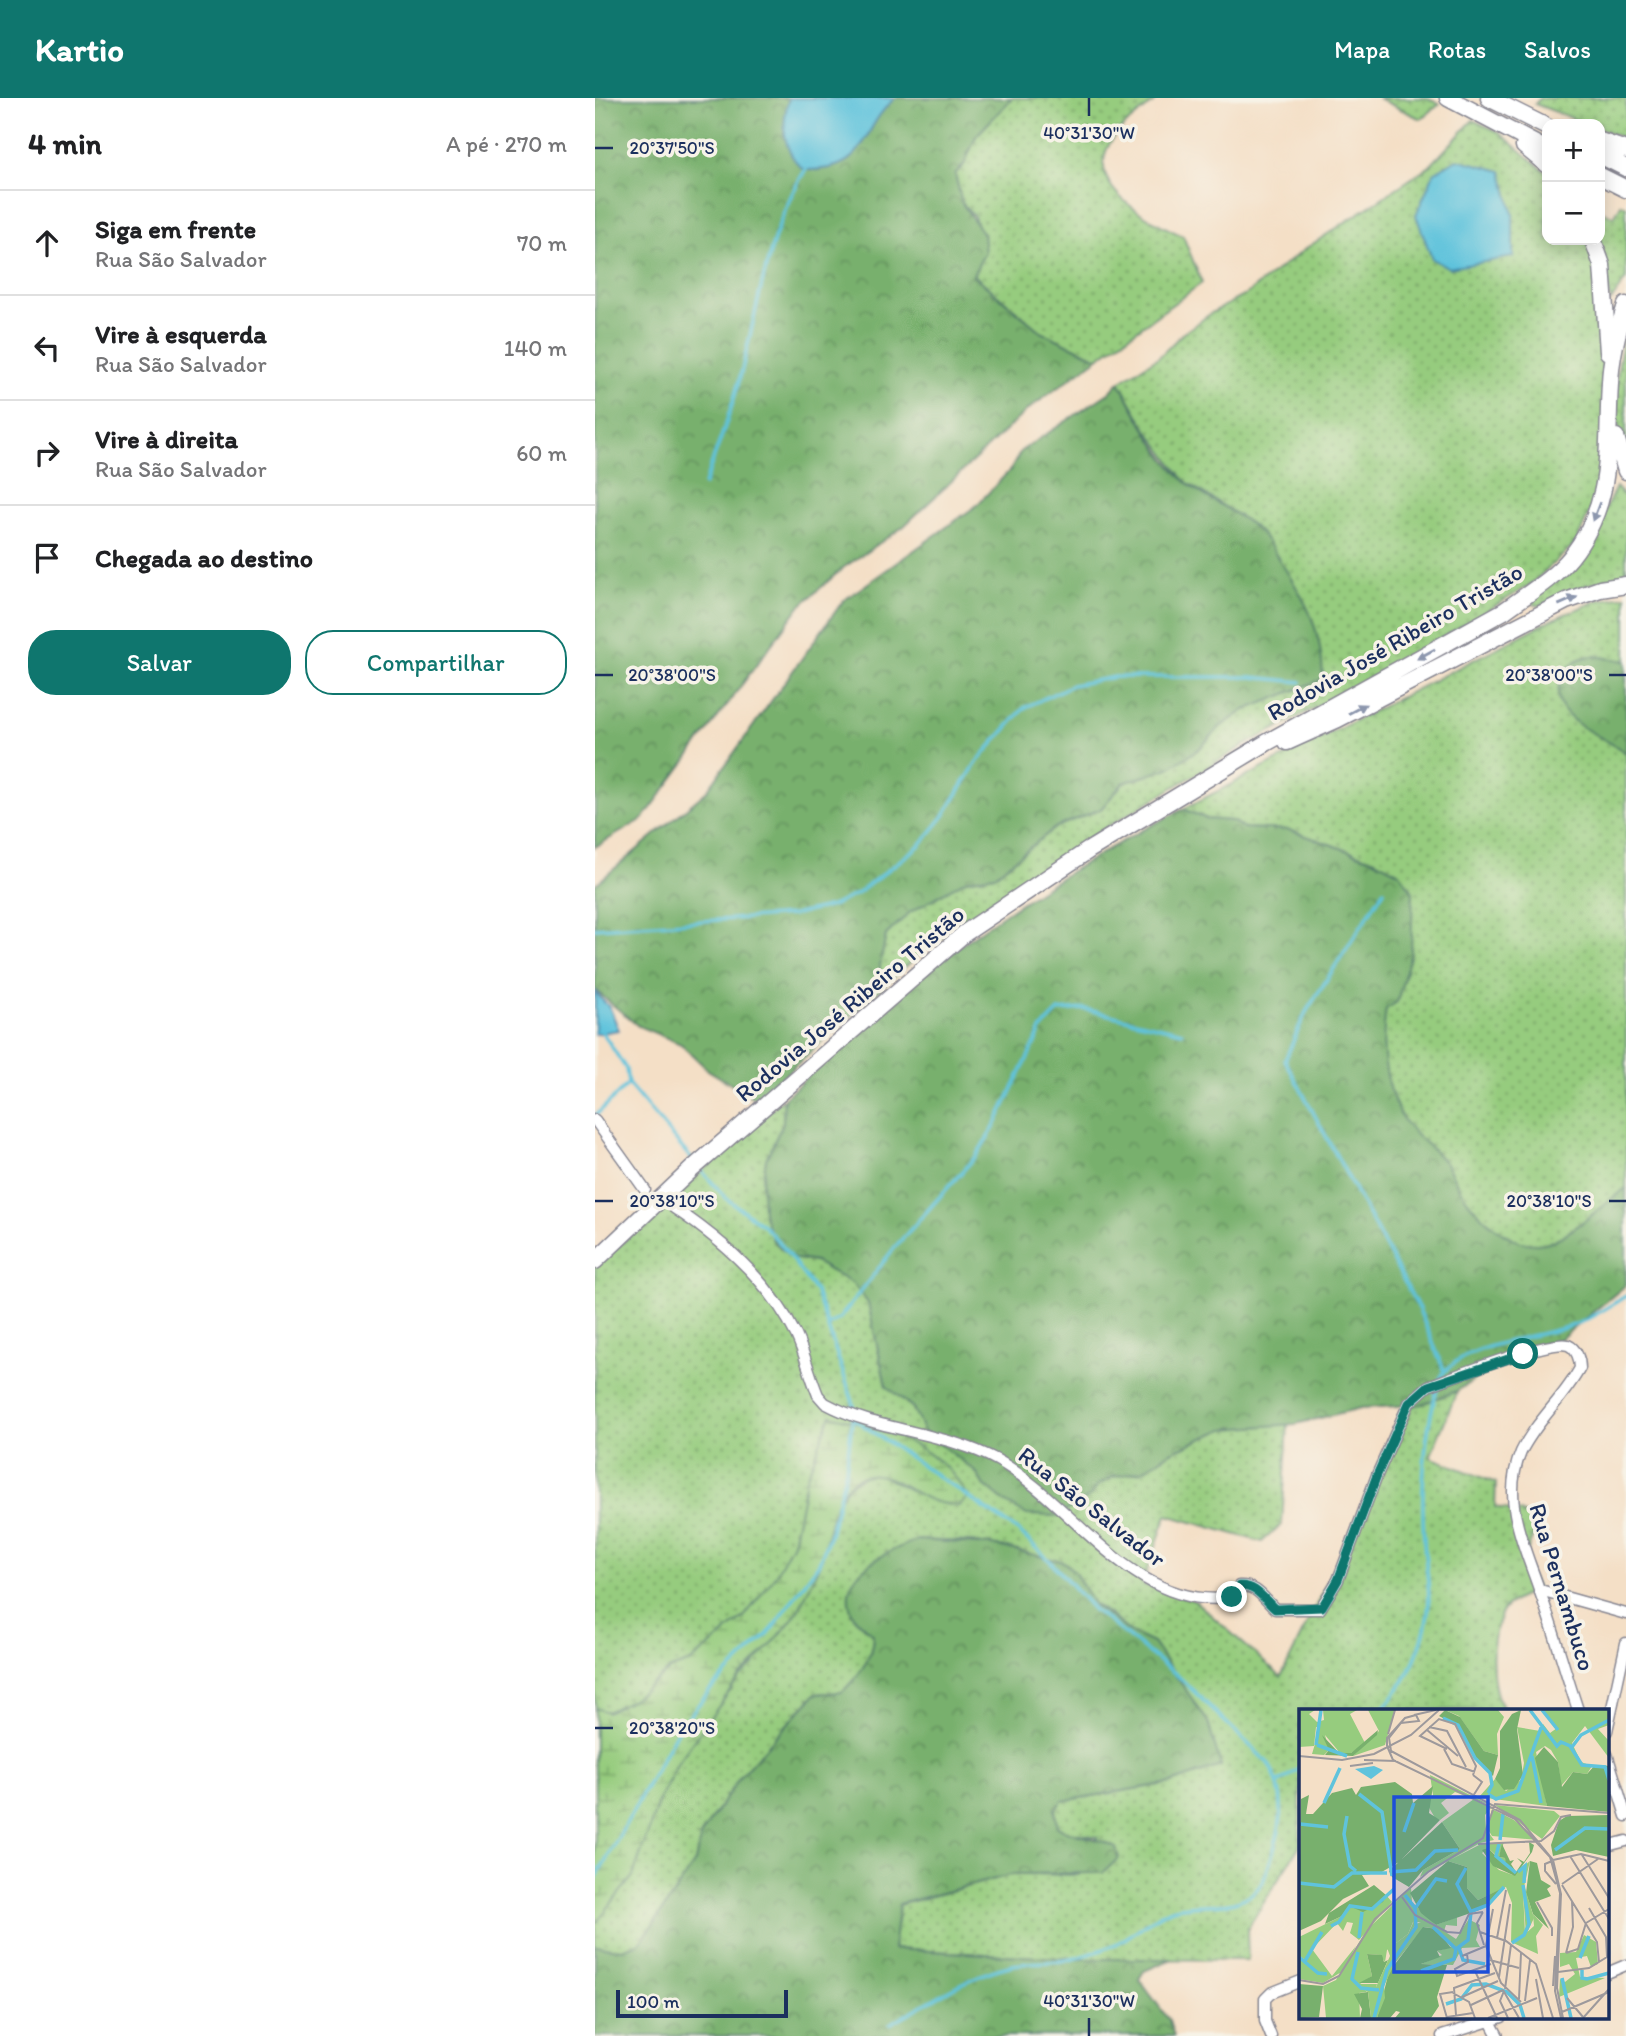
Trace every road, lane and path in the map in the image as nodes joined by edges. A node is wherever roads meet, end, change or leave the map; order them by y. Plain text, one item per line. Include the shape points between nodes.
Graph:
1 (1448, 98) edge
2 (1489, 98) edge
3 (1542, 123) edge
4 (1504, 128) junction
5 (1605, 143) edge
6 (1542, 147) edge
7 (1626, 150) edge
8 (1605, 158) edge
9 (1542, 161) edge
10 (1626, 168) edge
11 (1605, 178) edge
12 (1626, 189) edge
13 (1595, 245) edge
14 (1626, 304) edge
15 (1610, 389) junction
16 (1626, 471) edge
17 (1626, 585) edge
18 (1227, 766) junction
19 (595, 1120) edge
20 (645, 1190) dead end
21 (674, 1208) dead end
22 (595, 1261) edge
23 (1580, 1368) joint
24 (1540, 1590) junction
25 (1626, 1615) edge
26 (1626, 1643) edge
27 (1578, 1709) edge
28 (1609, 1722) edge
29 (1609, 1761) edge
30 (1626, 1816) edge
31 (1626, 1841) edge
32 (1609, 1845) edge
33 (1626, 1965) edge
34 (1609, 1972) edge
35 (1299, 1982) edge
36 (1499, 2018) edge
37 (1490, 2021) junction
38 (1271, 2036) edge
39 (1442, 2036) edge
40 (1498, 2036) edge

1 - 4 main road
2 - 3 main road
4 - 6 main road
4 - 9 main road
5 - 7 main road
8 - 10 main road
11 - 12 main road
13 - 15 main road via 1602,265
14 - 15 main road, Rodovia José Ribeiro Tristão
15 - 16 main road
15 -> 18 main road, Rodovia José Ribeiro Tristão via 1605,489 1591,525 1570,558 1504,611
18 -> 17 main road, Rodovia José Ribeiro Tristão via 1338,719 1566,601
18 - 22 main road, Rodovia José Ribeiro Tristão via 1089,850 949,945 692,1169
19 - 20 street
21 - 23 street, Rua São Salvador via 727,1249 779,1306 800,1343 821,1400 994,1459 1029,1480 1123,1562 1178,1595 1228,1598 1243,1586 1259,1591 1275,1609 1317,1610 1325,1605 1338,1580 1377,1475 1409,1403 1419,1391 1523,1354 1563,1345 1578,1355
23 - 24 street, Rua Pernambuco via 1533,1432 1514,1480 1515,1516
24 - 25 street
24 - 27 street, Rua Pernambuco
26 - 28 street
29 - 30 street
31 - 32 street
33 - 34 street
35 - 38 street via 1265,1999 1265,2021
36 - 37 street
37 - 39 street
37 - 40 street

